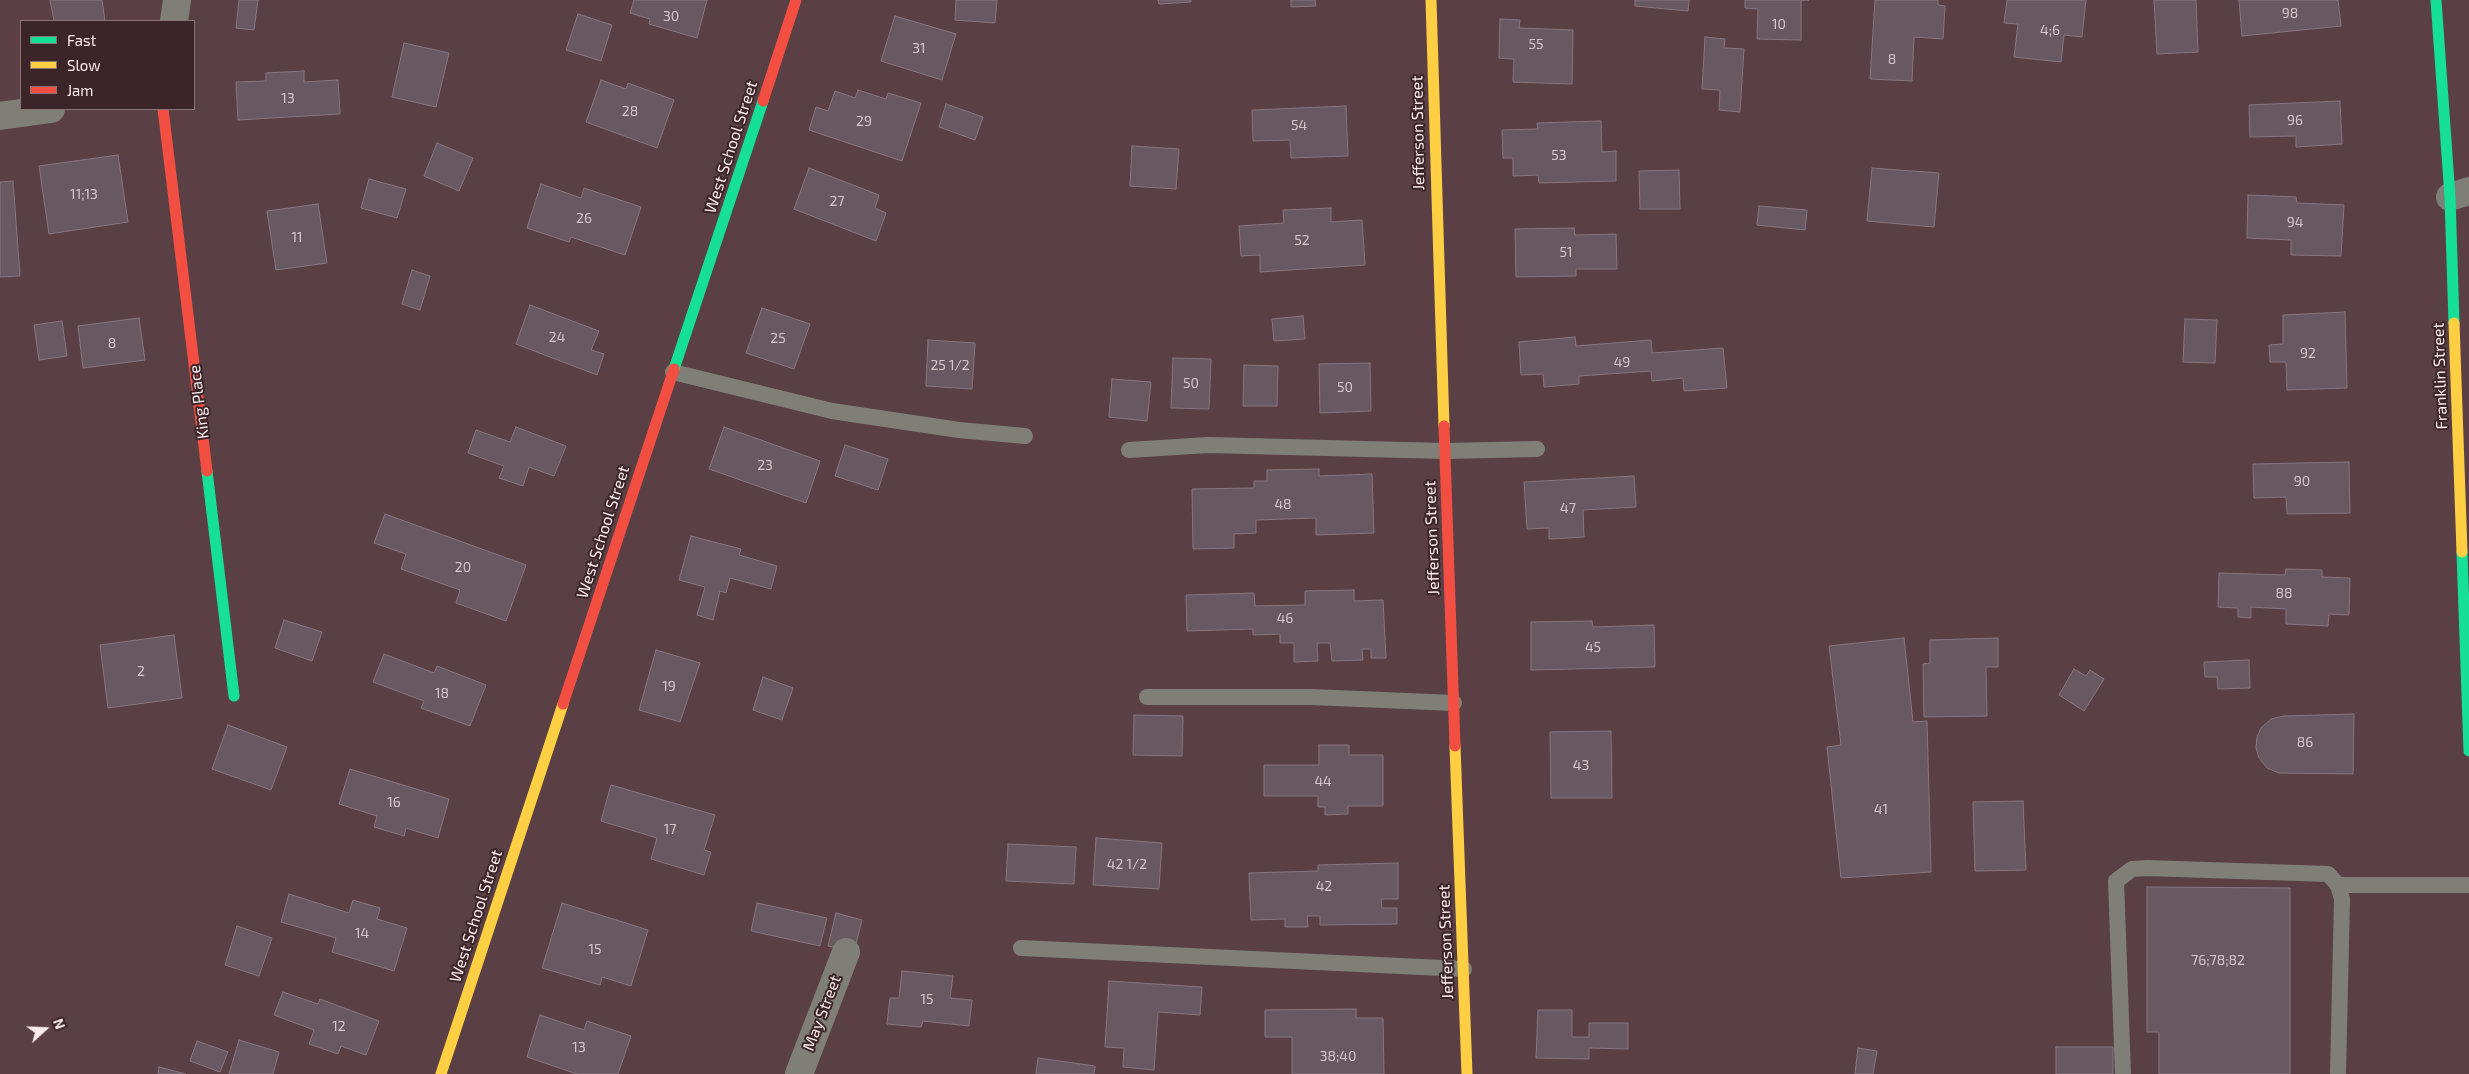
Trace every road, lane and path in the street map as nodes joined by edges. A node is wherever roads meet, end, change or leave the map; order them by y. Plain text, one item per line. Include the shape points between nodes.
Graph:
1 (178, 0) edge
2 (796, 0) edge
3 (1431, 0) edge
4 (2436, 0) edge
5 (174, 20) edge
6 (44, 110) edge
7 (163, 110) edge
8 (0, 116) edge
9 (2459, 194) edge
10 (673, 372) junction
11 (1025, 436) dead end
12 (1537, 449) dead end
13 (1129, 450) dead end
14 (1445, 451) junction
15 (234, 696) dead end
16 (1147, 697) dead end
17 (1454, 703) junction
18 (2469, 751) edge
19 (2338, 885) junction
20 (2469, 885) edge
21 (1021, 948) dead end
22 (846, 952) dead end
23 (1464, 969) junction
24 (441, 1074) edge
25 (799, 1074) edge
26 (1467, 1074) edge
27 (2123, 1074) edge
28 (2338, 1074) edge

1 - 5 street
2 - 10 street, West School Street
3 - 14 street, Jefferson Street
4 - 9 street, Franklin Street
6 - 8 street
7 - 15 street, King Place
9 - 18 street, Franklin Street
10 - 11 lane via 832,410 959,430
10 - 24 street, West School Street
12 - 14 lane
13 - 14 lane via 1208,445
14 - 17 street, Jefferson Street
16 - 17 lane via 1311,697
17 - 23 street, Jefferson Street
19 - 20 lane
19 - 27 lane via 2328,874 2147,868 2132,868 2116,881
19 - 28 lane via 2342,899
21 - 23 lane
22 - 25 street, May Street
23 - 26 street, Jefferson Street

